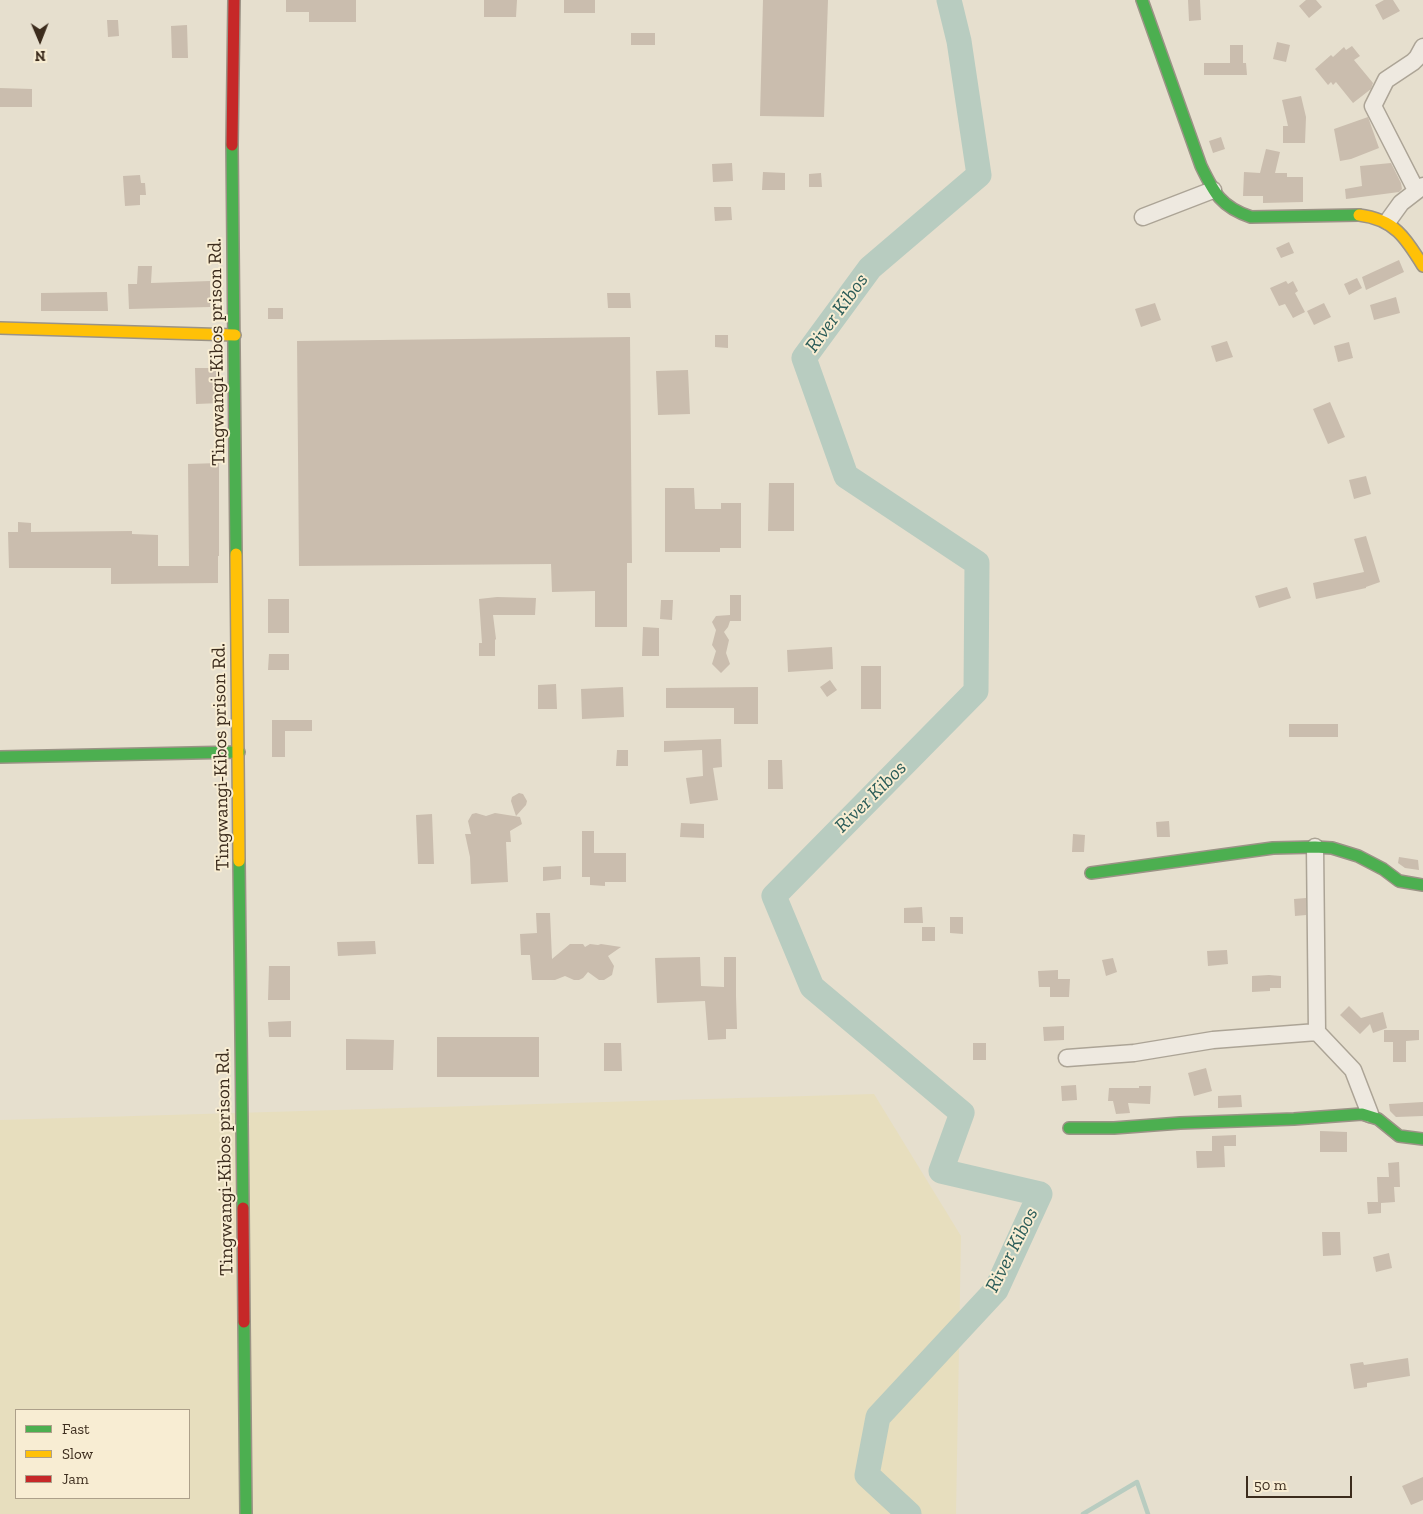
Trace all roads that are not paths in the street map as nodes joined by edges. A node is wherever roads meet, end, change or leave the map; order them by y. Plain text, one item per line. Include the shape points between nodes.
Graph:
1 (234, 0) edge
2 (1142, 0) edge
3 (1423, 47) edge
4 (1420, 188) edge
5 (1212, 190) junction
6 (1143, 217) dead end
7 (1388, 222) junction
8 (1423, 266) edge
9 (0, 328) edge
10 (235, 335) junction
11 (239, 752) junction
12 (0, 757) edge
13 (1315, 847) junction
14 (1091, 873) dead end
15 (1423, 885) edge
16 (1317, 1032) junction
17 (1067, 1058) dead end
18 (1370, 1114) junction
19 (1069, 1128) dead end
20 (1423, 1138) edge
21 (246, 1514) edge

1 - 10 street, Tingwangi-Kibos prison Rd. via 232,170
2 - 5 street via 1200,166
3 - 4 street via 1413,62 1386,80 1373,106
4 - 7 street via 1401,203
5 - 6 street
5 - 7 street via 1236,213 1251,217 1349,214
7 - 8 street via 1400,232
9 - 10 street
10 - 11 street, Tingwangi-Kibos prison Rd.
11 - 12 street
11 - 21 street, Tingwangi-Kibos prison Rd.
13 - 14 street via 1273,848
13 - 15 street via 1332,848 1358,856 1400,881
13 - 16 street
16 - 17 street via 1213,1040 1134,1053
16 - 18 street via 1353,1070
18 - 19 street
18 - 20 street via 1400,1136

